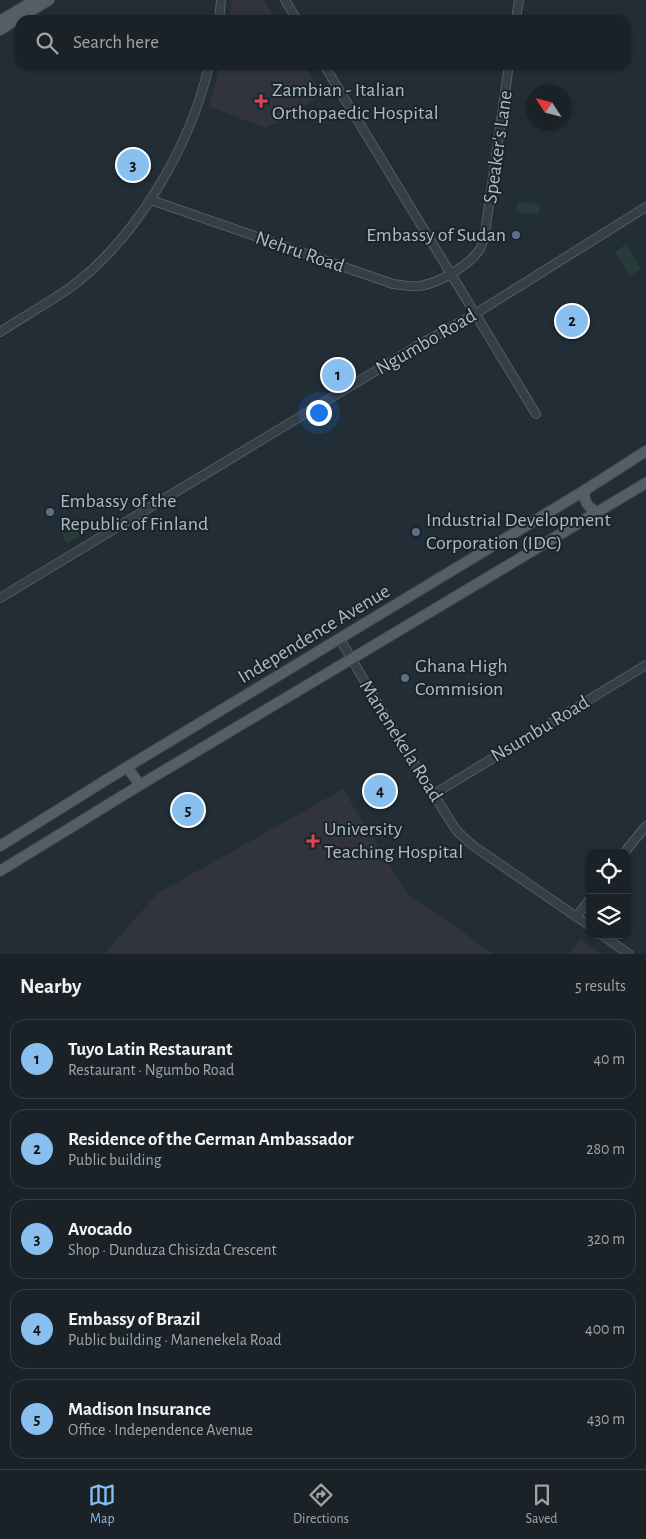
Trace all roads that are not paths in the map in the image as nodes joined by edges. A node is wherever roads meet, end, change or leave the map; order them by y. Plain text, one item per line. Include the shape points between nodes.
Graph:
1 (35, 0) edge
2 (49, 0) edge
3 (220, 0) edge
4 (285, 0) edge
5 (519, 0) edge
6 (24, 15) edge
7 (219, 15) edge
8 (294, 15) edge
9 (517, 15) edge
10 (0, 21) edge
11 (15, 21) edge
12 (0, 30) edge
13 (208, 70) edge
14 (327, 70) edge
15 (508, 70) edge
16 (151, 200) junction
17 (646, 207) edge
18 (451, 274) junction
19 (475, 314) junction
20 (0, 332) edge
21 (536, 414) dead end
22 (646, 452) edge
23 (646, 483) edge
24 (585, 490) junction
25 (576, 496) junction
26 (597, 512) junction
27 (587, 518) junction
28 (0, 598) edge
29 (340, 639) junction
30 (351, 658) junction
31 (646, 665) edge
32 (127, 767) junction
33 (140, 785) junction
34 (434, 794) junction
35 (646, 826) edge
36 (0, 846) edge
37 (627, 849) edge
38 (0, 871) edge
39 (586, 904) edge
40 (576, 917) junction
41 (586, 923) edge
42 (608, 939) edge
43 (629, 954) edge

1 - 10 main road
2 - 6 main road
3 - 7 street
4 - 8 street
5 - 9 street
11 - 12 main road
13 - 16 street via 188,128
14 - 18 street
15 - 18 street, Speaker's Lane via 484,239 474,257
16 - 18 street, Nehru Road via 393,284 421,286
16 - 20 street via 113,250 71,287
17 - 19 street, Ngumbo Road
18 - 19 street
19 - 21 street
19 - 28 street, Ngumbo Road
22 - 24 main road, Independence Avenue
23 - 26 main road, Independence Avenue
24 - 25 main road, Independence Avenue
24 - 26 main road via 586,503
25 - 27 main road via 586,504
25 - 29 main road, Independence Avenue
26 - 27 main road, Independence Avenue
27 - 30 main road, Independence Avenue
29 - 30 street, Manenekela Road
29 - 32 main road, Independence Avenue
30 - 33 main road, Independence Avenue
30 - 34 street, Manenekela Road
31 - 34 street, Nsumbu Road
32 - 33 main road
32 - 36 main road, Independence Avenue
33 - 38 main road, Independence Avenue
34 - 40 street, Manenekela Road via 457,831 472,846
35 - 37 street
39 - 40 street
40 - 41 street, Manenekela Road
42 - 43 street

